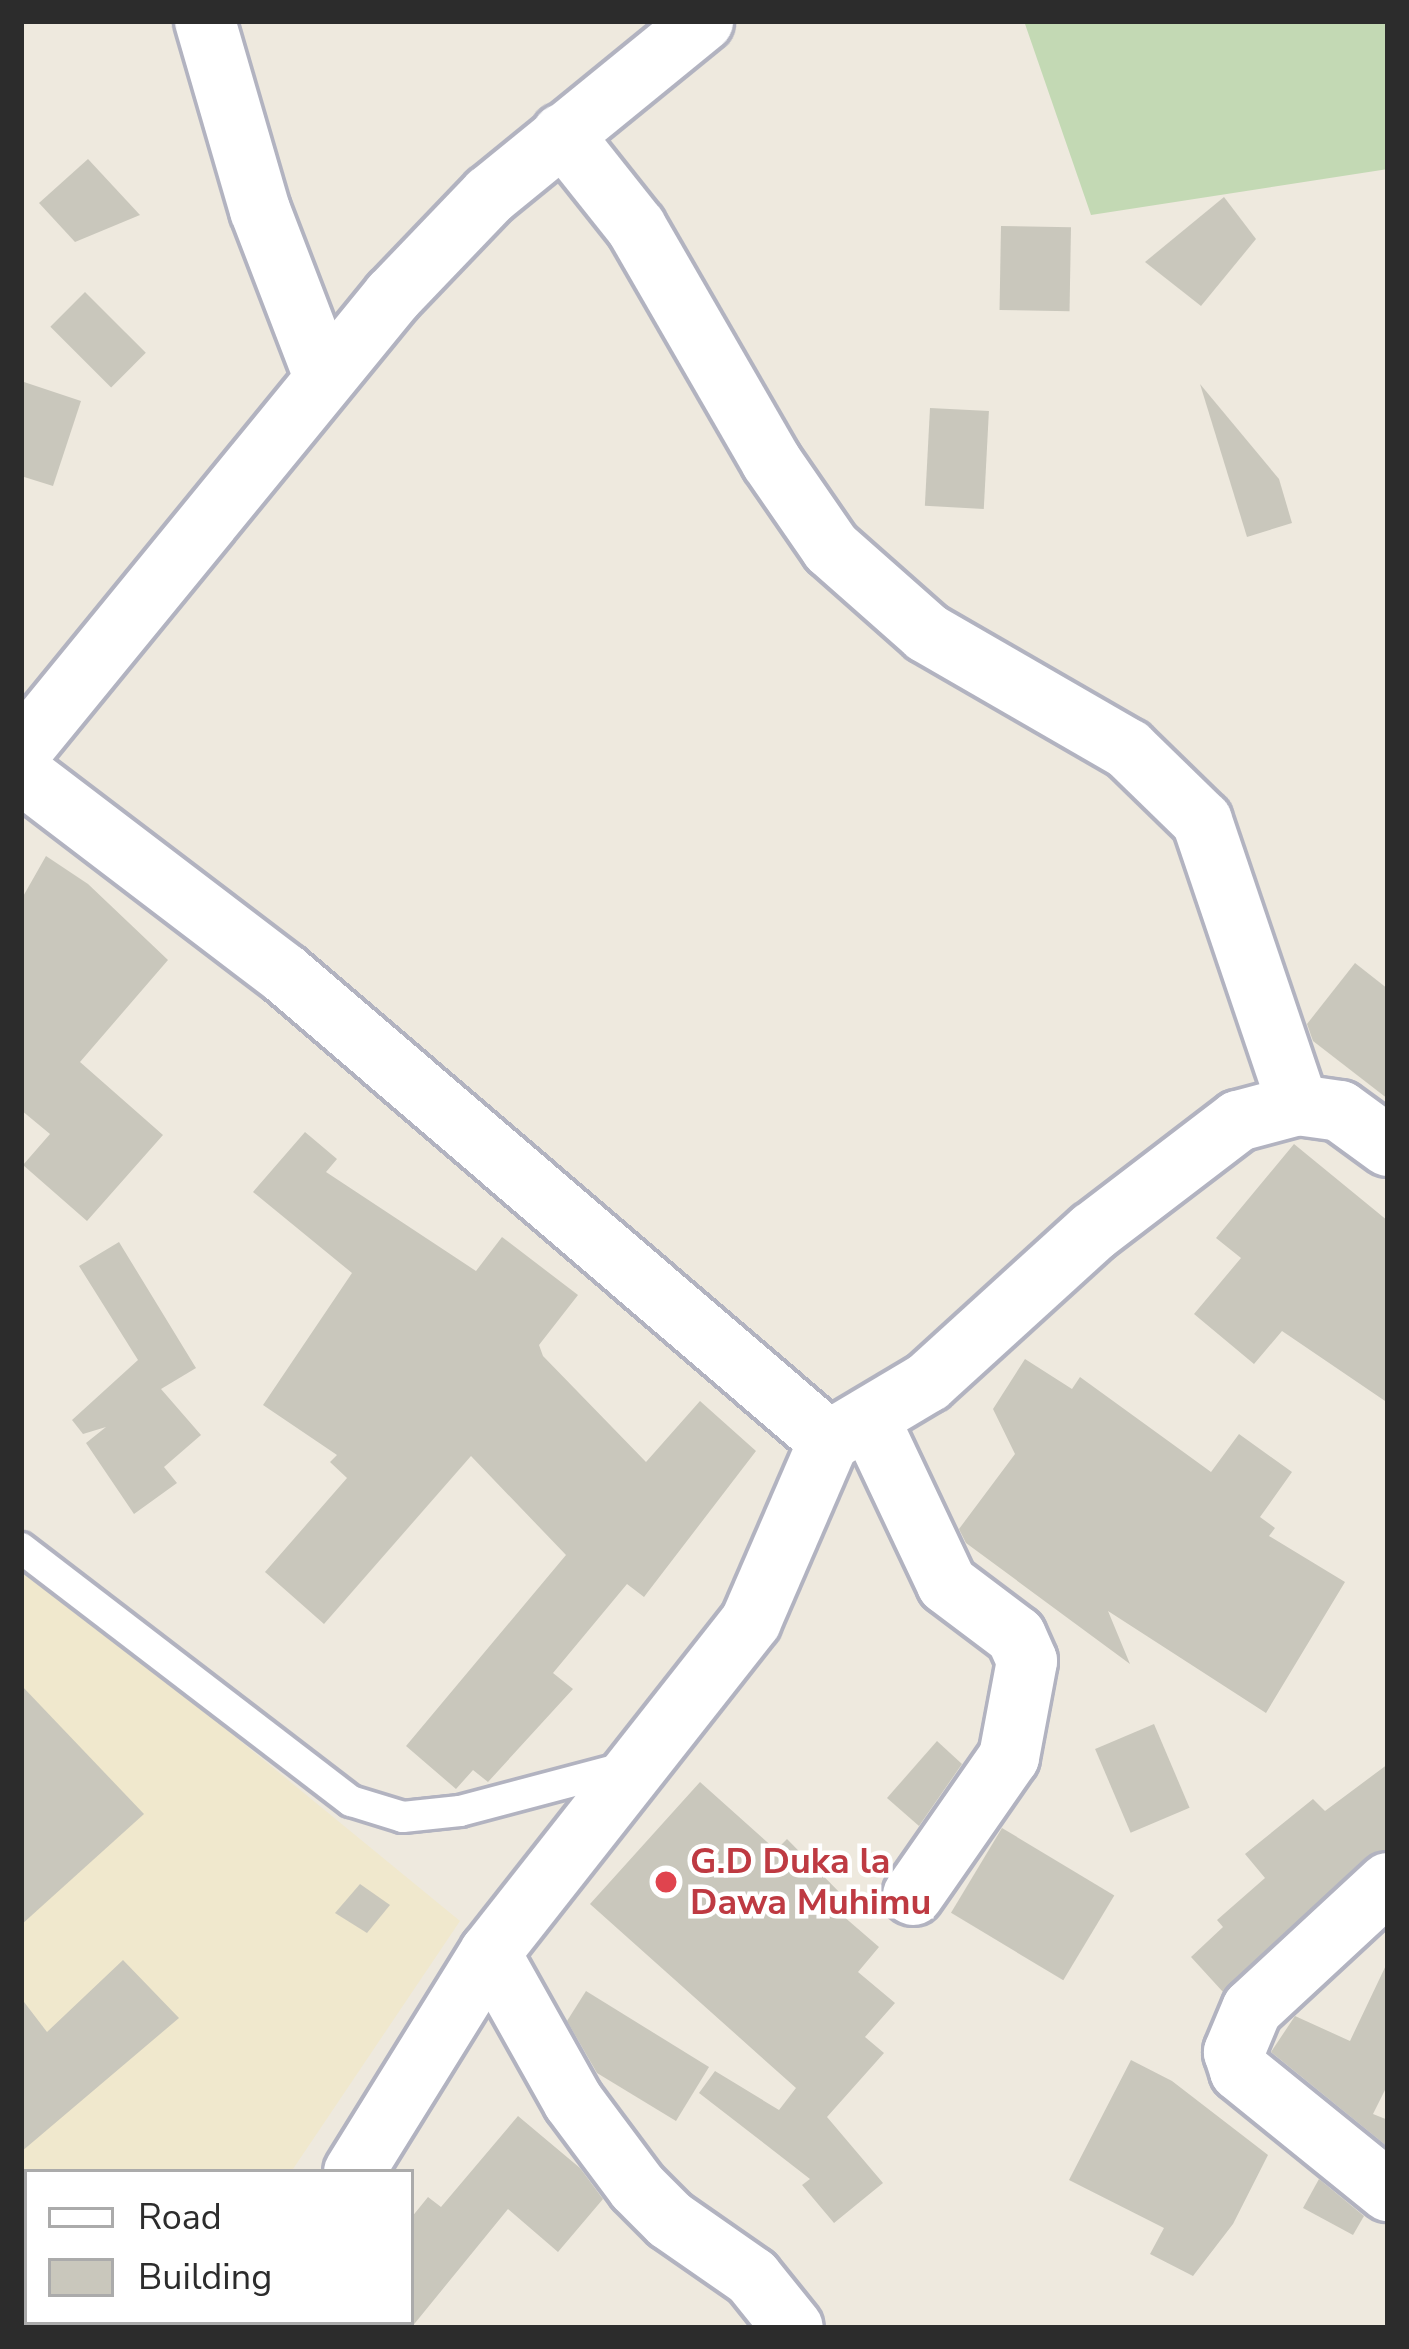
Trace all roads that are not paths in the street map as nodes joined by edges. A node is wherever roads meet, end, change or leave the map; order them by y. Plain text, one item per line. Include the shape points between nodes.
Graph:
1 (205, 21) edge
2 (703, 21) edge
3 (562, 134) junction
4 (323, 374) junction
5 (21, 752) edge
6 (21, 773) edge
7 (1298, 1105) junction
8 (1388, 1146) edge
9 (849, 1431) junction
10 (21, 1548) edge
11 (644, 1762) junction
12 (1388, 1883) edge
13 (914, 1895) dead end
14 (490, 1953) junction
15 (356, 2169) edge
16 (1388, 2192) edge
17 (794, 2328) edge

1 - 4 street via 260,210
2 - 3 street
3 - 4 street via 490,196
3 - 7 street via 636,227 771,461 831,548 928,633 1128,749 1202,821
4 - 5 street
6 - 9 street via 285,974
7 - 8 street via 1340,1112
7 - 9 street via 1238,1121 1187,1157 928,1382
9 - 11 street via 751,1621
9 - 13 street via 947,1584 1016,1636 1027,1661 1009,1757
10 - 11 lane via 351,1801 403,1817 460,1811
11 - 14 street
12 - 16 street via 1252,2008 1234,2052 1240,2071
14 - 15 street
14 - 17 street via 572,2102 637,2187 752,2277

